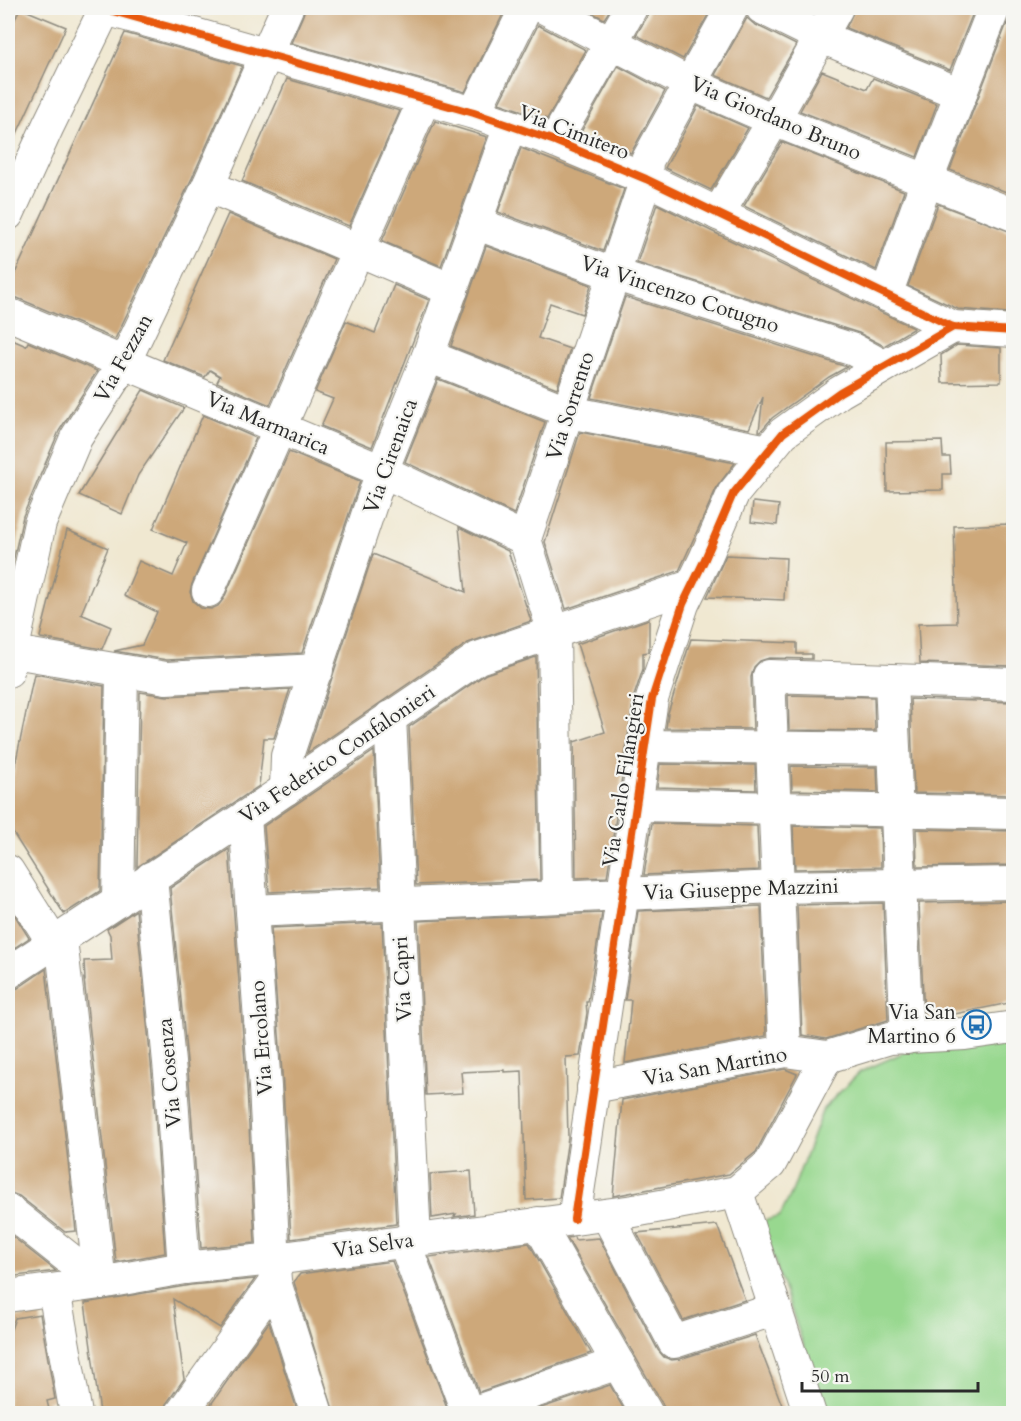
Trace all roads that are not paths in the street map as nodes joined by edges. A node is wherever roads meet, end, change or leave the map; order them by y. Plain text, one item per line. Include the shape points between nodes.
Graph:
1 (104, 8) edge
2 (287, 8) edge
3 (526, 8) edge
4 (545, 8) edge
5 (631, 8) edge
6 (732, 8) edge
7 (762, 8) edge
8 (837, 8) edge
9 (994, 8) edge
10 (821, 37) junction
11 (612, 42) junction
12 (265, 54) junction
13 (689, 83) junction
14 (961, 94) junction
15 (423, 100) junction
16 (474, 113) junction
17 (774, 120) junction
18 (510, 126) junction
19 (555, 141) junction
20 (646, 179) junction
21 (927, 180) junction
22 (208, 186) junction
23 (8, 214) edge
24 (718, 214) junction
25 (1014, 215) edge
26 (475, 223) junction
27 (358, 250) junction
28 (613, 274) junction
29 (452, 290) junction
30 (886, 295) junction
31 (8, 314) edge
32 (953, 327) junction
33 (1014, 331) edge
34 (428, 356) junction
35 (124, 363) junction
36 (883, 366) junction
37 (568, 412) junction
38 (280, 429) junction
39 (768, 451) junction
40 (382, 471) junction
41 (525, 539) junction
42 (691, 586) junction
43 (208, 591) dead end
44 (554, 633) junction
45 (9, 658) edge
46 (317, 670) junction
47 (122, 671) junction
48 (891, 681) junction
49 (1014, 684) edge
50 (390, 717) junction
51 (645, 746) junction
52 (772, 746) junction
53 (894, 749) junction
54 (286, 789) junction
55 (636, 805) junction
56 (774, 808) junction
57 (897, 810) junction
58 (1014, 813) edge
59 (245, 817) junction
60 (8, 871) edge
61 (151, 878) junction
62 (1014, 883) edge
63 (900, 886) junction
64 (778, 887) junction
65 (623, 893) junction
66 (558, 896) junction
67 (118, 901) junction
68 (399, 904) junction
69 (252, 910) junction
70 (58, 941) junction
71 (8, 973) edge
72 (1014, 1027) edge
73 (907, 1038) junction
74 (785, 1051) junction
75 (827, 1056) junction
76 (593, 1087) junction
77 (738, 1192) junction
78 (8, 1210) edge
79 (607, 1215) junction
80 (574, 1219) junction
81 (538, 1223) junction
82 (410, 1240) junction
83 (184, 1268) junction
84 (275, 1270) junction
85 (100, 1283) junction
86 (54, 1290) junction
87 (8, 1296) edge
88 (776, 1309) junction
89 (618, 1363) junction
90 (806, 1412) edge
91 (76, 1413) edge
92 (181, 1413) edge
93 (317, 1413) edge
94 (469, 1413) edge
95 (647, 1413) edge

1 - 12 street, Via Cimitero
1 - 23 street
2 - 12 street, Via Fezzan
3 - 16 street
4 - 11 street, Via Giordano Bruno
5 - 11 street
6 - 13 street, Via Sorrento
7 - 10 street
8 - 10 street
9 - 14 street
10 - 14 street
10 - 17 street
11 - 13 street, Via Giordano Bruno
11 - 19 street
12 - 15 street, Via Cimitero
12 - 22 street, Via Fezzan
13 - 17 street, Via Giordano Bruno
13 - 20 street, Via Sorrento via 646,161
14 - 21 street
15 - 16 street, Via Cimitero
15 - 27 street
16 - 18 street, Via Cimitero
17 - 21 street, Via Giordano Bruno
17 - 24 street
18 - 19 street, Via Cimitero
18 - 26 street, Via Cirenaica
19 - 20 street, Via Cimitero
20 - 24 street, Via Cimitero
20 - 28 street, Via Sorrento
21 - 25 street, Via Giordano Bruno
21 - 30 street
22 - 27 street
22 - 35 street, Via Fezzan
24 - 30 street, Via Cimitero
26 - 28 street, Via Vincenzo Cotugno
26 - 29 street, Via Cirenaica
27 - 29 street
27 - 38 street
28 - 36 street, Via Vincenzo Cotugno via 854,351
28 - 37 street, Via Sorrento
29 - 34 street, Via Cirenaica
30 - 32 street, Via Cimitero
31 - 35 street, Via Marmarica
32 - 33 street, Via Cimitero
32 - 36 street, Via Carlo Filangieri
34 - 37 street
34 - 40 street, Via Cirenaica
35 - 38 street, Via Marmarica
35 - 45 street, Via Fezzan via 76,438 40,523
36 - 39 street, Via Carlo Filangieri via 783,434
37 - 39 street
37 - 41 street, Via Sorrento
38 - 40 street, Via Marmarica
38 - 43 street
39 - 42 street, Via Carlo Filangieri via 733,494
40 - 41 street, Via Marmarica
40 - 46 street, Via Cirenaica
41 - 44 street
42 - 44 street, Via Federico Confalonieri
42 - 51 street, Via Carlo Filangieri via 652,699
44 - 50 street, Via Federico Confalonieri via 478,658
44 - 66 street
45 - 47 street
46 - 47 street via 166,678
46 - 54 street, Via Cirenaica via 287,756
47 - 67 street
48 - 49 street
48 - 52 street via 769,676
48 - 53 street
50 - 54 street, Via Federico Confalonieri
50 - 68 street, Via Capri
51 - 52 street
51 - 55 street, Via Carlo Filangieri
52 - 53 street
52 - 56 street
53 - 57 street
54 - 59 street, Via Federico Confalonieri
55 - 56 street
55 - 65 street, Via Carlo Filangieri
56 - 57 street
56 - 64 street
57 - 58 street
57 - 63 street
59 - 61 street, Via Federico Confalonieri
59 - 69 street, Via Ercolano
60 - 70 street
61 - 67 street, Via Federico Confalonieri
61 - 83 street, Via Cosenza
62 - 63 street, Via Giuseppe Mazzini
63 - 64 street, Via Giuseppe Mazzini
63 - 73 street
64 - 65 street, Via Giuseppe Mazzini
64 - 74 street
65 - 66 street, Via Giuseppe Mazzini
65 - 76 street, Via Carlo Filangieri
66 - 68 street, Via Giuseppe Mazzini
67 - 70 street, Via Federico Confalonieri
68 - 69 street, Via Giuseppe Mazzini
68 - 82 street, Via Capri
69 - 84 street, Via Ercolano
70 - 71 street, Via Federico Confalonieri
70 - 85 street
72 - 73 street, Via San Martino
73 - 75 street, Via San Martino via 890,1038
74 - 75 street, Via San Martino
74 - 76 street, Via San Martino
75 - 77 street via 770,1164
76 - 80 street, Via Carlo Filangieri
77 - 79 street, Via Selva
77 - 88 street
78 - 85 street
79 - 80 street, Via Selva
79 - 88 street via 674,1342
80 - 81 street, Via Selva
81 - 82 street, Via Selva
81 - 89 street
82 - 84 street, Via Selva
82 - 94 street, Via Capri
83 - 84 street, Via Selva
83 - 85 street, Via Selva
84 - 92 street
84 - 93 street, Via Ercolano
85 - 86 street, Via Selva
86 - 87 street, Via Selva
86 - 91 street
88 - 90 street
89 - 94 street
89 - 95 street

